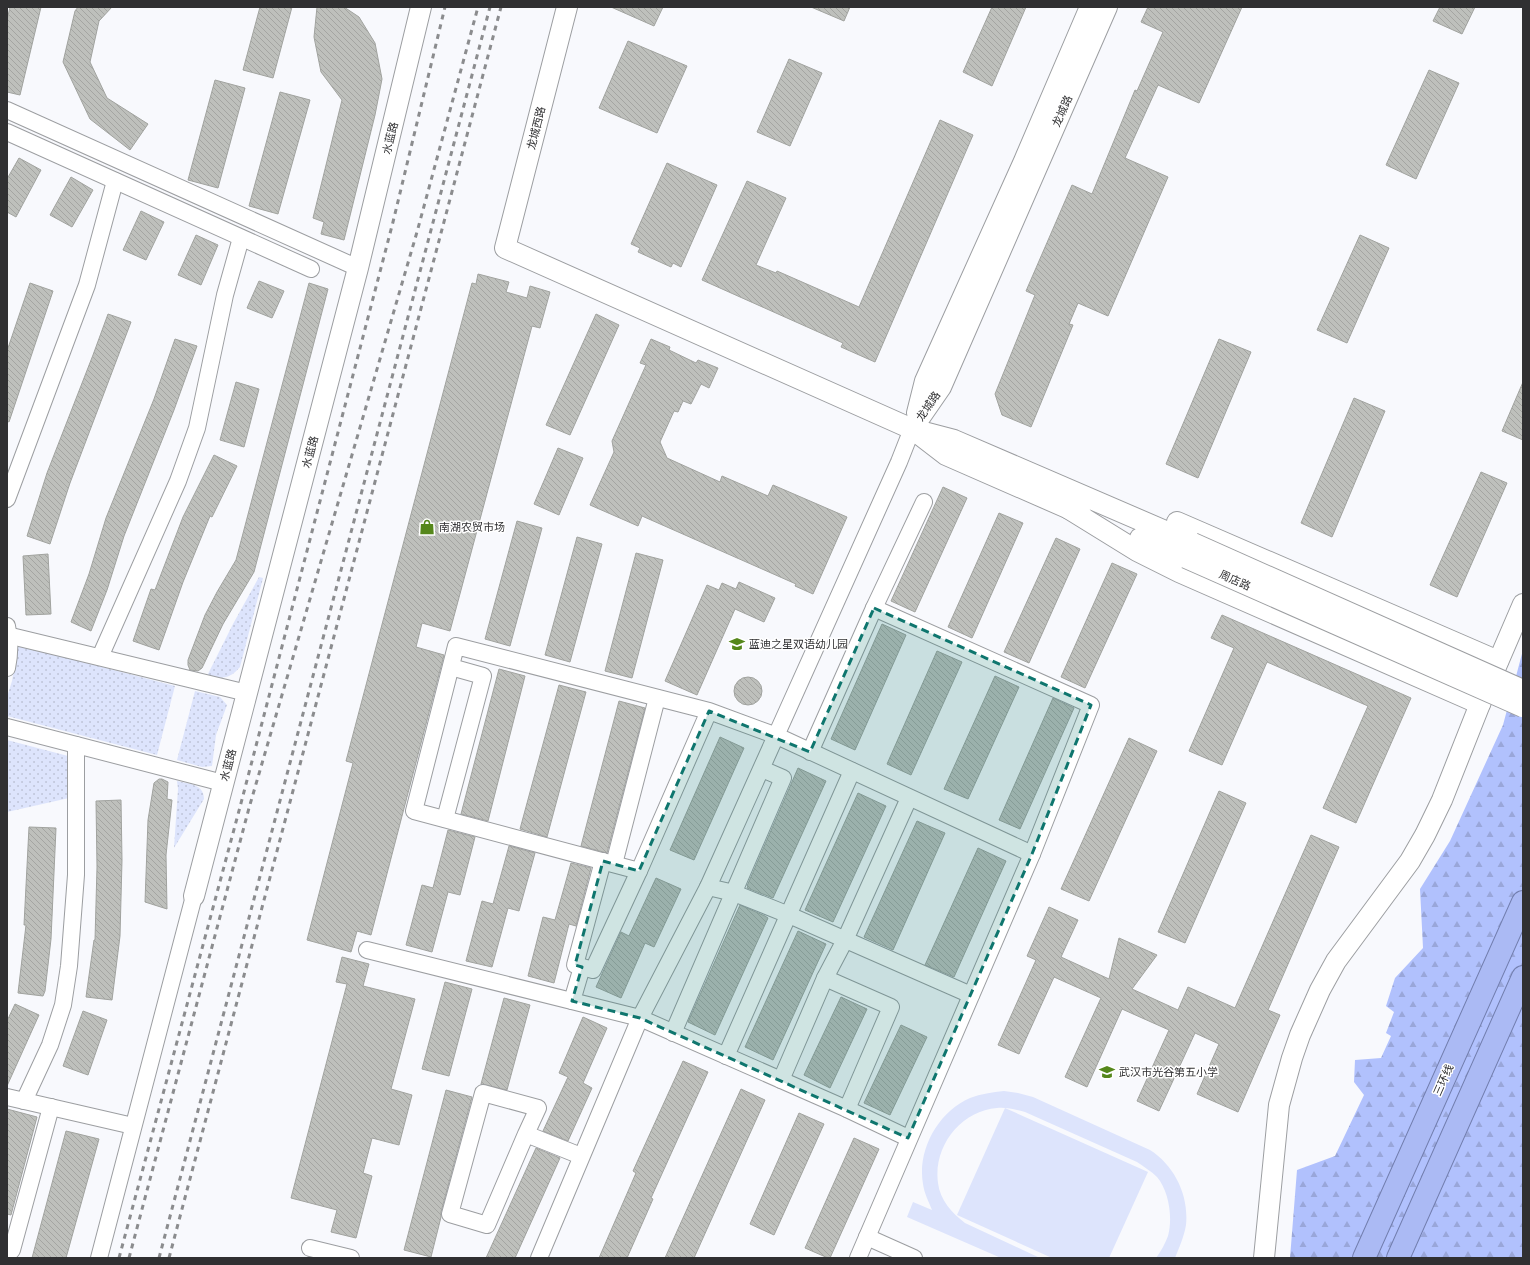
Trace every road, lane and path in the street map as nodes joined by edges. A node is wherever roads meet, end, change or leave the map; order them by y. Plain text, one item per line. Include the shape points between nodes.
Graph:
1 (421, 7) edge
2 (567, 7) edge
3 (1090, 7) edge
4 (1107, 7) edge
5 (7, 110) edge
6 (7, 132) edge
7 (115, 181) junction
8 (241, 238) junction
9 (505, 248) joint
10 (358, 268) junction
11 (311, 269) dead end
12 (912, 429) junction
13 (7, 499) edge
14 (1073, 501) junction
15 (924, 502) dead end
16 (1189, 550) junction
17 (1523, 604) edge
18 (874, 608) junction
19 (8, 632) edge
20 (100, 657) junction
21 (1498, 661) junction
22 (451, 667) junction
23 (7, 668) edge
24 (1523, 690) edge
25 (247, 693) junction
26 (657, 698) junction
27 (1480, 704) junction
28 (1523, 707) edge
29 (709, 712) junction
30 (7, 727) edge
31 (777, 736) junction
32 (76, 744) junction
33 (810, 752) junction
34 (762, 769) junction
35 (852, 771) junction
36 (224, 783) junction
37 (909, 798) junction
38 (445, 819) junction
39 (1032, 854) junction
40 (608, 863) junction
41 (639, 871) junction
42 (708, 887) junction
43 (734, 893) junction
44 (194, 896) joint
45 (1523, 902) edge
46 (789, 915) junction
47 (845, 940) junction
48 (367, 950) dead end
49 (582, 967) junction
50 (1523, 977) edge
51 (825, 978) junction
52 (971, 995) junction
53 (572, 1001) junction
54 (640, 1018) junction
55 (673, 1033) junction
56 (726, 1056) junction
57 (781, 1080) junction
58 (7, 1097) edge
59 (24, 1101) junction
60 (51, 1107) junction
61 (847, 1108) junction
62 (133, 1126) junction
63 (526, 1134) junction
64 (908, 1138) junction
65 (581, 1156) junction
66 (867, 1236) junction
67 (310, 1248) dead end
68 (7, 1255) edge
69 (99, 1258) edge
70 (351, 1258) edge
71 (539, 1258) edge
72 (858, 1258) edge
73 (914, 1258) edge
74 (1264, 1258) edge
75 (1364, 1258) edge
76 (1398, 1258) edge

1 - 10 street, 水蓝路
2 - 9 street, 龙城西路
3 - 12 street, 龙城路 via 925,381
4 - 12 street, 龙城路 via 941,387
5 - 10 street
6 - 7 street
7 - 8 street
7 - 13 street via 87,285
8 - 11 street
8 - 20 street via 225,295 197,428 178,481
9 - 12 street, 周店路
10 - 25 street, 水蓝路
12 - 14 street, 周店路
12 - 31 street
14 - 16 street, 周店路
14 - 21 street via 1156,515 1196,530
14 - 27 street via 1138,551 1179,572
15 - 18 street
16 - 24 street, 周店路, bridge
16 - 28 street, 周店路, bridge
17 - 21 street
18 - 33 street
18 - 39 street via 1091,705
19 - 20 street
19 - 23 street
20 - 25 street
21 - 27 street
22 - 26 street via 456,646
22 - 38 street via 414,811
22 - 38 street via 483,676
25 - 36 street, 水蓝路
26 - 29 street
26 - 40 street
27 - 74 street via 1426,835 1406,867 1336,961 1300,1035 1279,1105
29 - 31 street
29 - 41 street
30 - 32 street
31 - 33 street
31 - 34 street
32 - 36 street
32 - 59 street via 76,875 69,966 63,1005 50,1045
33 - 35 street
34 - 42 street
34 - 43 street via 783,778
35 - 37 street
35 - 46 street
36 - 44 street, 水蓝路
37 - 39 street
37 - 47 street
38 - 40 street
39 - 52 street
40 - 41 street
40 - 49 street via 575,965
41 - 49 street via 593,970
42 - 43 street
42 - 54 street
43 - 46 street
43 - 55 street
44 - 62 street
45 - 75 highway, 三环线
46 - 47 street
46 - 56 street
47 - 51 street
47 - 52 street
48 - 53 street
49 - 53 street
50 - 76 highway
51 - 57 street
51 - 61 street via 891,1007
52 - 64 street
53 - 54 street
54 - 55 street
54 - 65 street
55 - 56 street
56 - 57 street
57 - 61 street
58 - 59 street
59 - 60 street
60 - 62 street
60 - 68 street via 12,1250
61 - 64 street
62 - 69 street
63 - 63 street via 487,1225 450,1214 483,1093 538,1108
63 - 65 street
64 - 66 street
65 - 71 street
66 - 72 street
66 - 73 street
67 - 70 street

